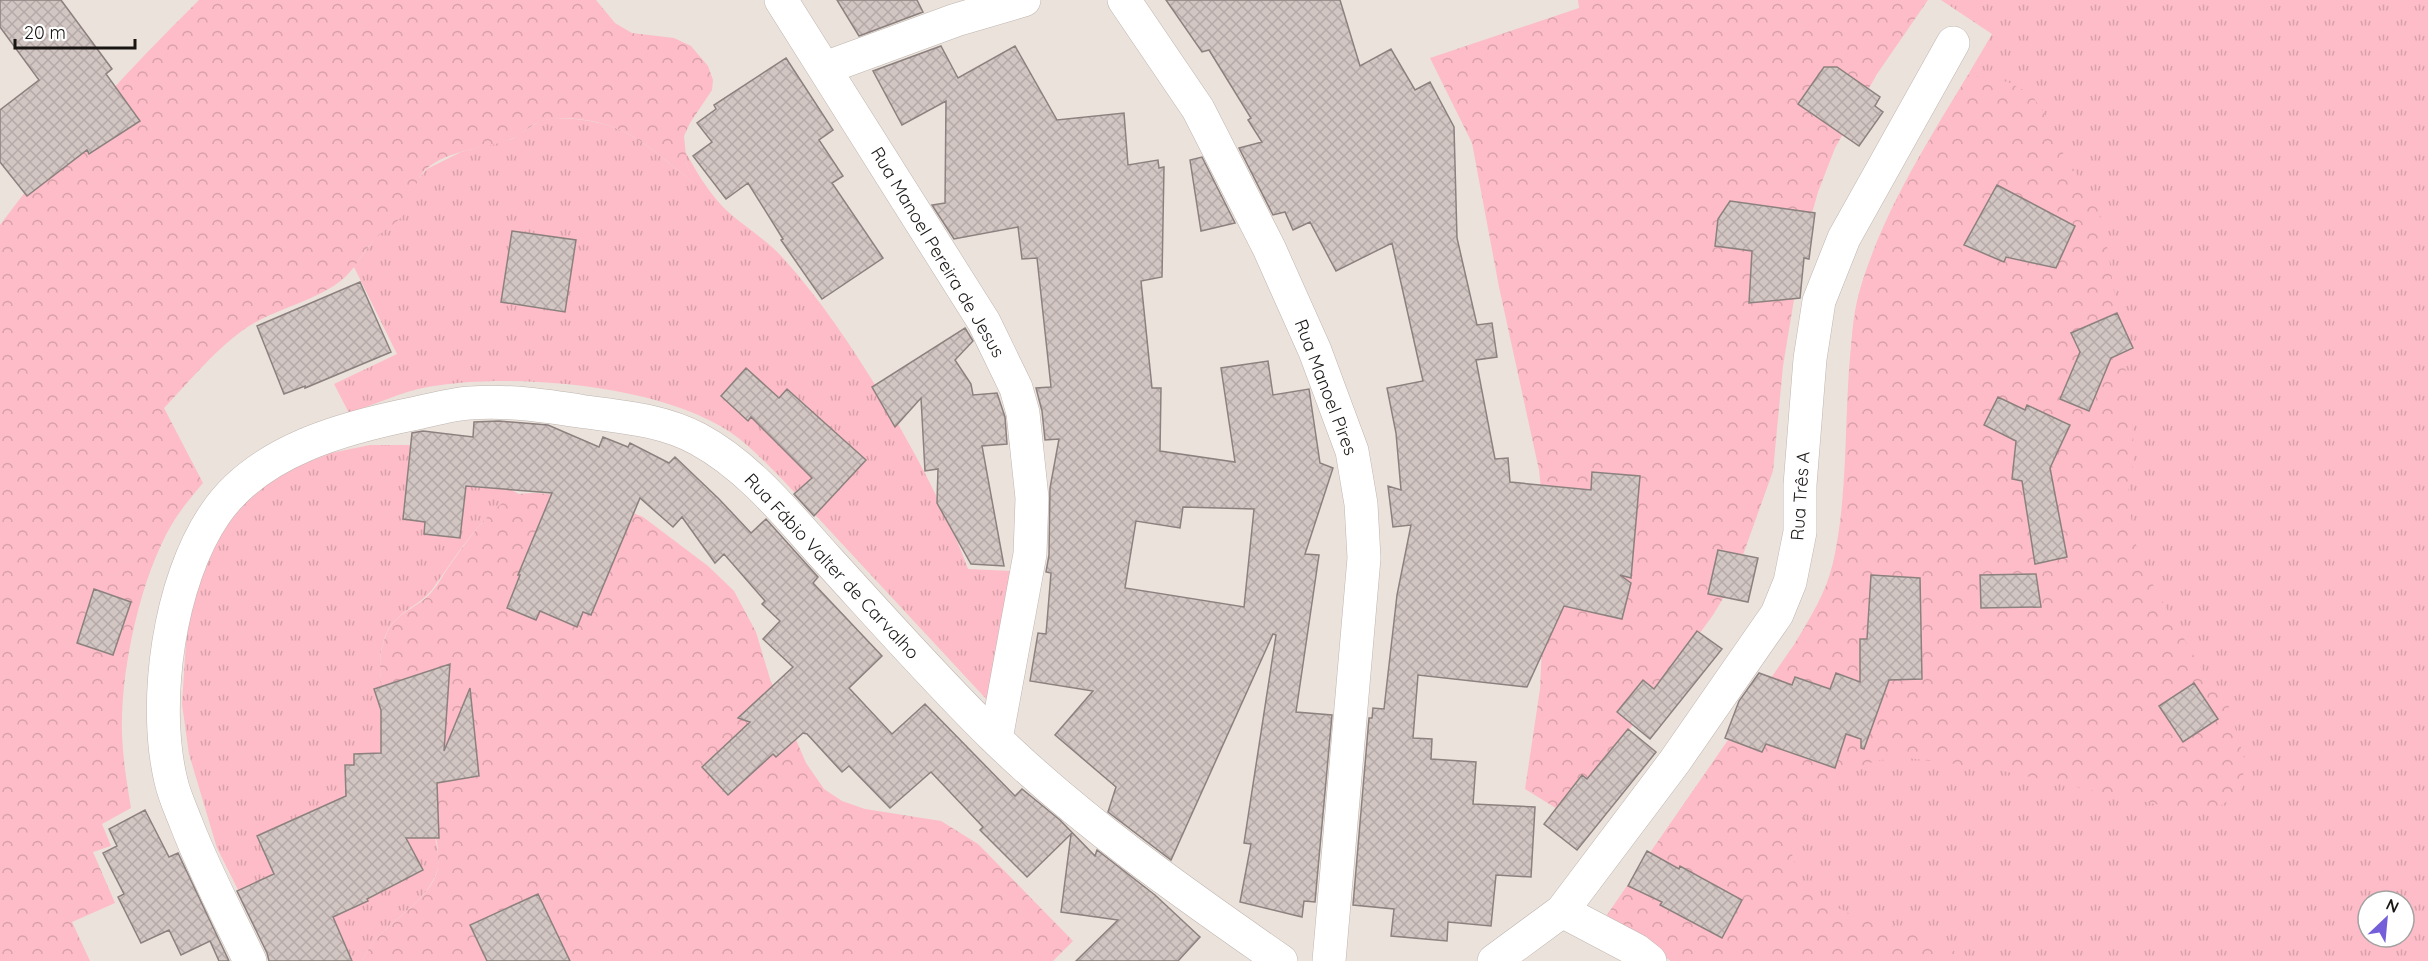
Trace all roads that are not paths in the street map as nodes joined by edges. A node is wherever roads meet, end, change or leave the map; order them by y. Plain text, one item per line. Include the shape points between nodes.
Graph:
1 (781, 0) edge
2 (1024, 0) edge
3 (1124, 0) edge
4 (1953, 43) dead end
5 (825, 68) junction
6 (996, 739) junction
7 (1562, 911) junction
8 (250, 961) edge
9 (1281, 961) edge
10 (1329, 961) edge
11 (1494, 961) edge
12 (1650, 961) edge

1 - 5 street, Rua Manoel Pereira de Jesus
2 - 5 street via 956,20
3 - 10 street, Rua Manoel Pires via 1198,109 1269,248 1315,351 1352,451 1361,504 1364,558
4 - 7 street, Rua Três A via 1844,238 1819,301 1810,359 1800,532 1790,582 1777,614 1675,761
5 - 6 street, Rua Manoel Pereira de Jesus via 984,322 1023,413 1032,498 1030,554
6 - 8 street, Rua Fábio Valter de Carvalho via 780,507 723,455 695,437 638,420 523,403 470,403 357,427 324,437 265,466 223,502 197,546 175,609 168,649 164,724 171,782 196,848
6 - 9 street, Rua Fábio Valter de Carvalho via 1084,816
7 - 11 street, Rua Três A
7 - 12 street

